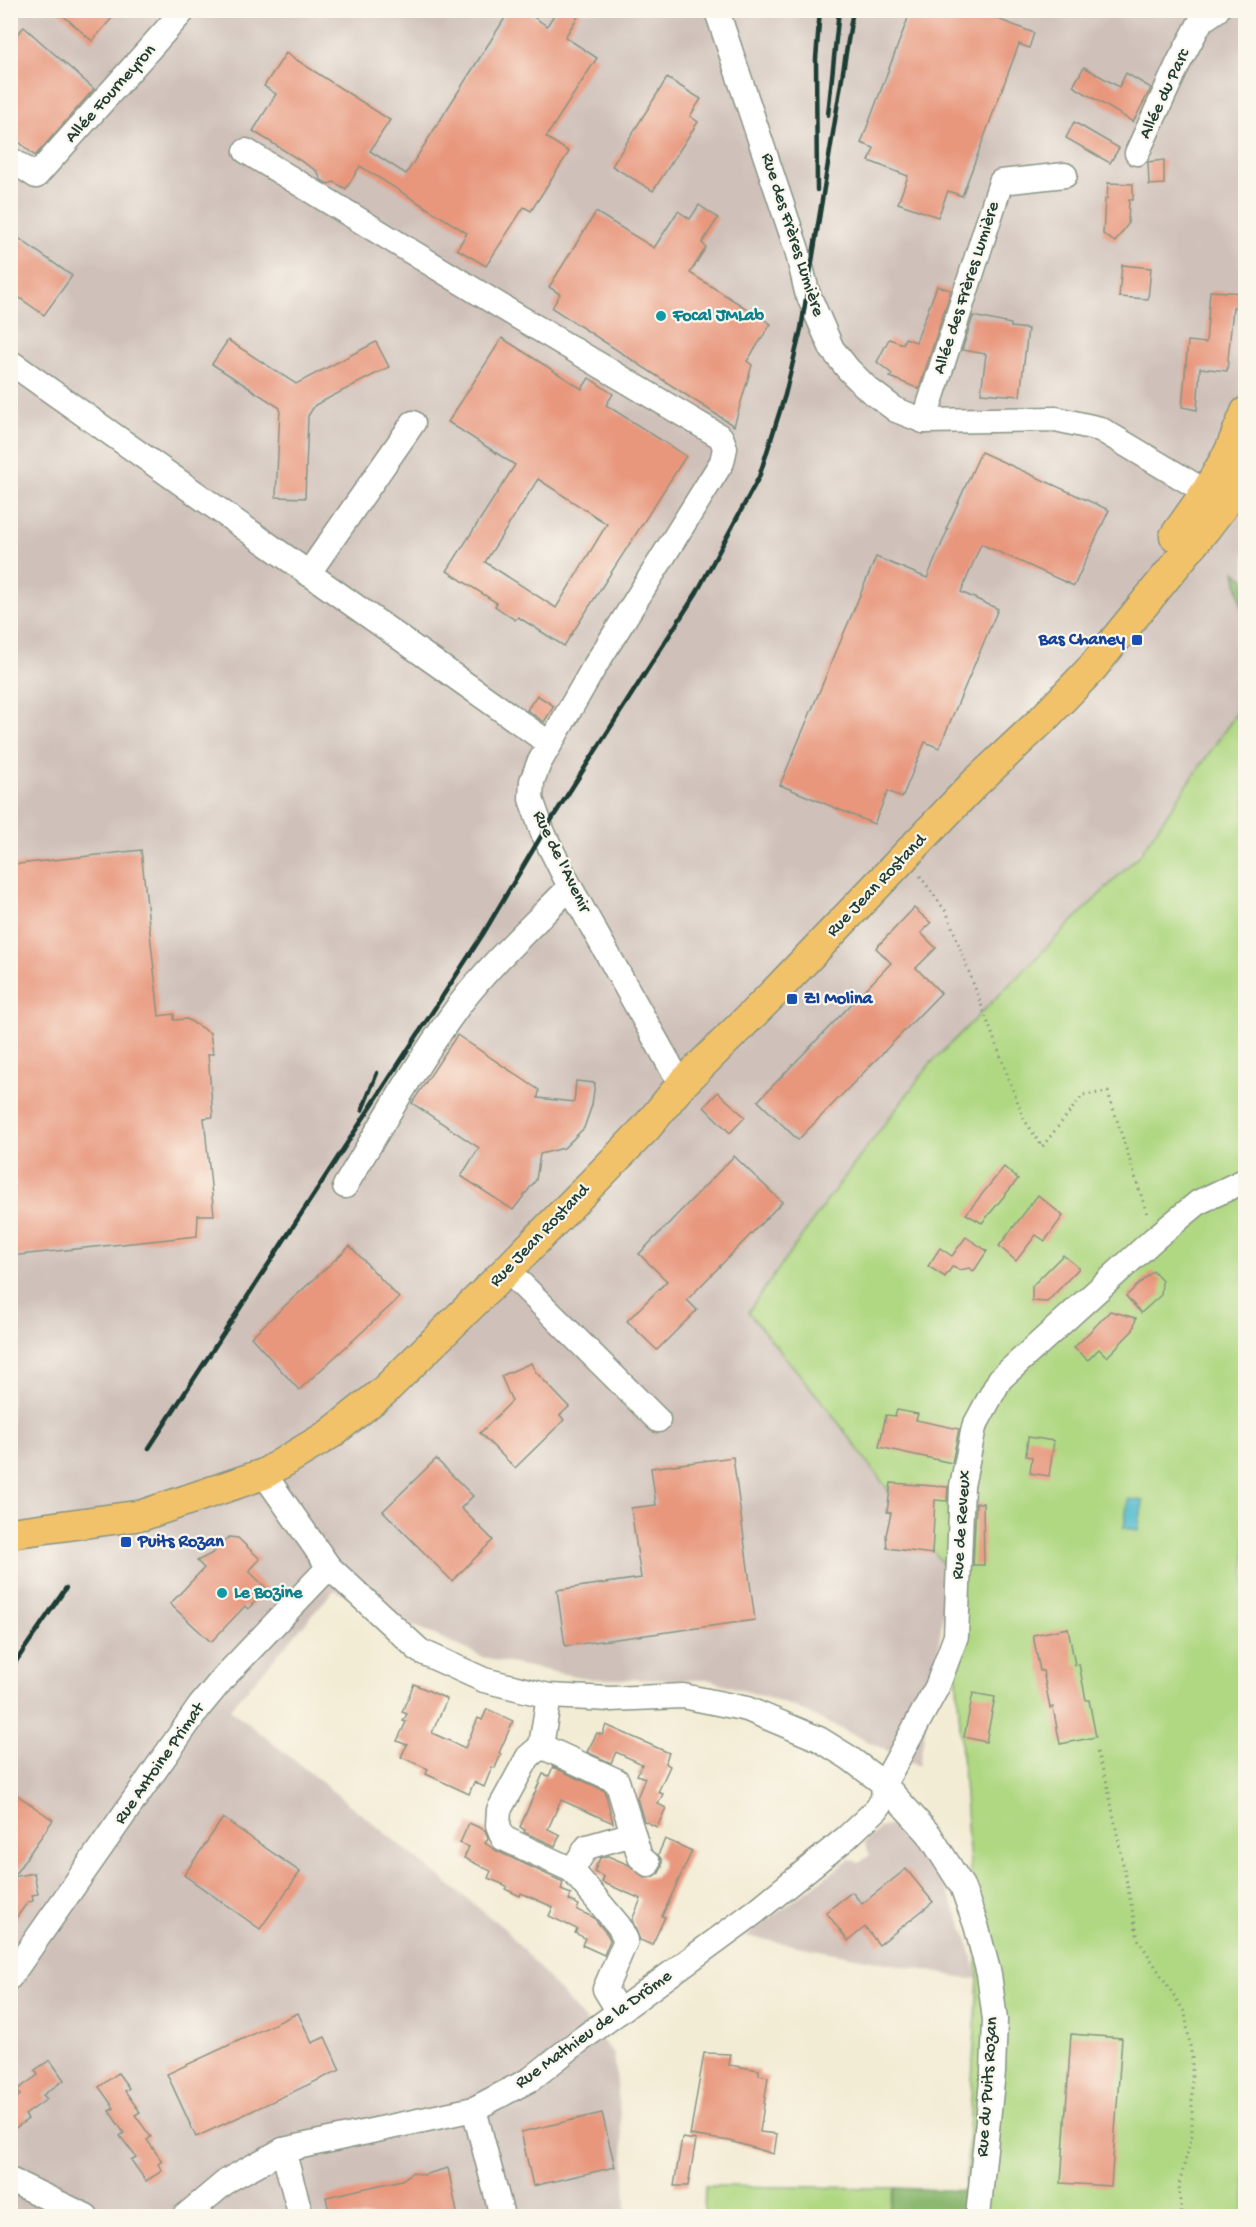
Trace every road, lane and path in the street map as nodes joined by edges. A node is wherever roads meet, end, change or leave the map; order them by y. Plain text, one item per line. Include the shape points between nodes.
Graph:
1 (184, 10) edge
2 (715, 10) edge
3 (1217, 10) edge
4 (246, 151) dead end
5 (1137, 153) dead end
6 (10, 159) edge
7 (1065, 175) dead end
8 (10, 362) edge
9 (1245, 412) edge
10 (924, 421) junction
11 (413, 423) dead end
12 (1245, 468) edge
13 (1215, 498) junction
14 (308, 574) junction
15 (550, 744) junction
16 (906, 856) junction
17 (570, 887) junction
18 (681, 1085) junction
19 (1245, 1180) edge
20 (345, 1186) dead end
21 (1154, 1239) junction
22 (507, 1270) junction
23 (658, 1420) dead end
24 (264, 1474) junction
25 (10, 1533) edge
26 (329, 1567) junction
27 (549, 1696) junction
28 (541, 1746) junction
29 (1097, 1752) dead end
30 (884, 1784) junction
31 (633, 1834) junction
32 (648, 1864) dead end
33 (572, 1870) junction
34 (10, 1977) edge
35 (619, 2012) junction
36 (474, 2109) junction
37 (284, 2150) junction
38 (10, 2180) edge
39 (86, 2217) edge
40 (185, 2217) edge
41 (301, 2217) edge
42 (501, 2217) edge
43 (978, 2217) edge
44 (1181, 2217) edge

1 - 6 street, Allée Fourneyron via 36,176
2 - 10 street, Rue des Frères Lumière via 797,250 807,292 832,349 868,389 896,410
3 - 5 street, Allée du Parc via 1202,21 1179,62
4 - 15 street, Rue de l'Avenir via 721,437 725,448 722,462
7 - 10 street, Allée des Frères Lumière via 1001,182
8 - 14 street
9 - 13 main road, Rue Jean Rostand
10 - 13 street, Rue des Frères Lumière via 1056,419 1100,429
11 - 14 street
12 - 13 main road, Rue Jean Rostand
13 - 16 main road, Rue Jean Rostand via 1158,559 975,783
14 - 15 street
15 - 17 street, Rue de l'Avenir via 532,781 531,799
16 - 18 main road, Rue Jean Rostand
16 - 21 path via 947,913 1024,1119 1042,1147 1083,1095 1108,1092
17 - 18 street, Rue de l'Avenir
17 - 20 street via 500,971 461,1003
18 - 22 main road, Rue Jean Rostand via 646,1128
19 - 21 street, Rue de Reveux via 1199,1202
21 - 30 street, Rue de Reveux via 1000,1379 974,1427 962,1486 956,1636 937,1687
22 - 23 street
22 - 24 main road, Rue Jean Rostand via 383,1392 330,1434
24 - 25 main road, Rue Jean Rostand via 143,1515
24 - 26 street, Rue du Puits Rozan
26 - 27 street, Rue du Puits Rozan via 420,1651 484,1680
26 - 34 street, Rue Antoine Primat via 200,1706
27 - 28 street
27 - 30 street, Rue du Puits Rozan via 683,1696 747,1709 819,1739
28 - 31 street via 618,1780
28 - 33 street via 528,1757 500,1810 498,1825 503,1838 512,1844
29 - 44 path via 1107,1783 1138,1939 1185,2013 1192,2058 1192,2135 1179,2185
30 - 35 street, Rue Mathieu de la Drôme via 883,1799 860,1826 755,1912
30 - 43 street, Rue du Puits Rozan via 929,1834 962,1886 989,1974 995,2020 993,2072
31 - 32 street via 640,1857
31 - 33 street via 587,1847
33 - 35 street via 619,1926 626,1940 605,1989
35 - 36 street, Rue Mathieu de la Drôme via 531,2079
36 - 37 street, Rue Mathieu de la Drôme
36 - 42 street
37 - 40 street, Rue Mathieu de la Drôme via 228,2180
37 - 41 street
38 - 39 street

